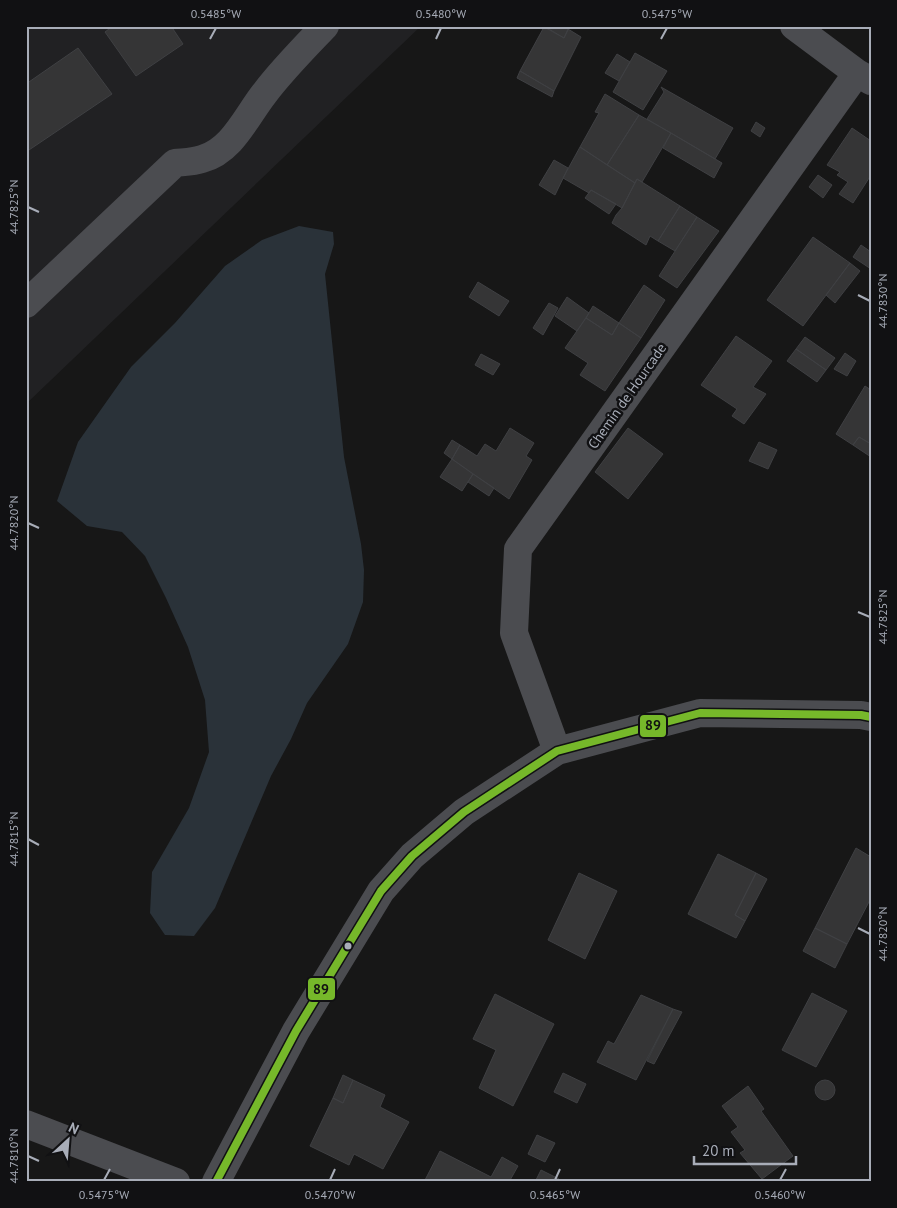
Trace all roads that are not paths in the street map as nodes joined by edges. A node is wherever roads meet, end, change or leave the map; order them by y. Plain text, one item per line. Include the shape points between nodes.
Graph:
1 (326, 26) edge
2 (794, 26) edge
3 (864, 77) edge
4 (26, 304) edge
5 (871, 717) edge
6 (557, 751) junction
7 (26, 1124) edge
8 (176, 1182) edge
9 (216, 1182) edge

1 - 4 street via 270,86 241,129 223,148 203,159 175,164
2 - 3 street, Chemin de Hourcade
3 - 6 street, Chemin de Hourcade via 518,550 514,633
5 - 6 street via 861,714 700,713
6 - 9 street via 464,812 412,856 381,891 296,1031
7 - 8 street

